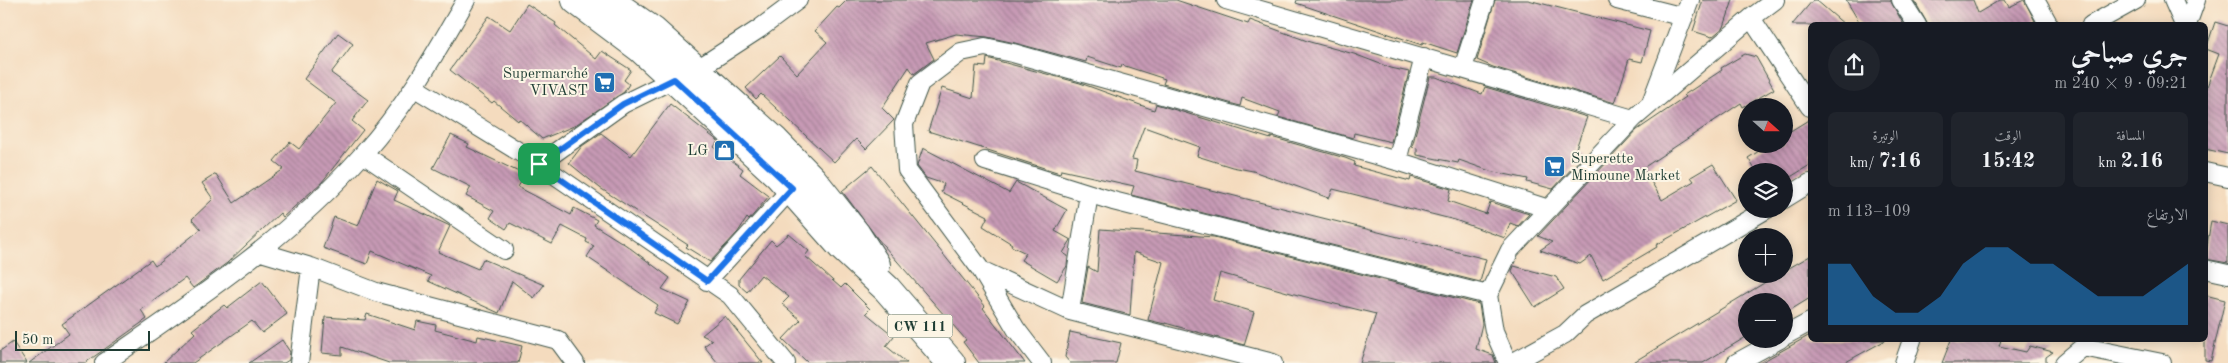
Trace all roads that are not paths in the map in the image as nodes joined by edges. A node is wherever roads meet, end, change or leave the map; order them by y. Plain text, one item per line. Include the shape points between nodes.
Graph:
1 (466, 0) edge
2 (576, 0) edge
3 (609, 0) edge
4 (798, 0) edge
5 (1226, 0) edge
6 (1485, 0) edge
7 (1616, 0) edge
8 (1690, 0) edge
9 (1775, 0) edge
10 (1901, 0) edge
11 (2035, 0) edge
12 (2136, 0) edge
13 (2173, 0) edge
14 (2196, 0) edge
15 (1684, 17) junction
16 (1751, 18) junction
17 (1915, 22) edge
18 (2047, 22) edge
19 (2096, 22) edge
20 (2184, 22) edge
21 (2187, 22) edge
22 (1424, 57) junction
23 (1463, 68) junction
24 (685, 74) junction
25 (415, 88) junction
26 (1652, 102) junction
27 (1808, 103) edge
28 (1633, 119) junction
29 (364, 154) junction
30 (985, 160) dead end
31 (1398, 161) junction
32 (539, 164) junction
33 (2208, 173) edge
34 (2228, 177) edge
35 (1808, 184) edge
36 (792, 188) junction
37 (1793, 193) edge
38 (1089, 194) junction
39 (1549, 209) junction
40 (1752, 218) edge
41 (504, 250) dead end
42 (261, 252) junction
43 (311, 267) junction
44 (981, 270) junction
45 (2208, 270) edge
46 (2228, 274) edge
47 (707, 281) junction
48 (887, 289) junction
49 (1488, 295) junction
50 (1070, 312) junction
51 (1808, 323) edge
52 (1793, 331) edge
53 (1911, 342) edge
54 (1764, 348) edge
55 (2085, 350) edge
56 (943, 359) edge
57 (104, 363) edge
58 (299, 363) edge
59 (575, 363) edge
60 (786, 363) edge
61 (1042, 363) edge
62 (1273, 363) edge
63 (1508, 363) edge
64 (1512, 363) edge
65 (1736, 363) edge
66 (1904, 363) edge
67 (2064, 363) edge
68 (2162, 363) edge

1 - 25 street
2 - 24 main road, CW 111 via 640,48
3 - 24 main road via 654,31
4 - 24 street via 759,29
5 - 22 street
6 - 23 street
7 - 15 street
8 - 15 street
9 - 16 street
10 - 17 street
11 - 18 street
12 - 19 street
13 - 20 street
14 - 21 street
15 - 26 street
16 - 26 street
16 - 27 street
22 - 23 street
22 - 31 street
23 - 28 street
24 - 32 street via 623,104
24 - 36 main road, CW 111
24 - 48 main road via 775,141 813,180 856,234
25 - 29 street
25 - 32 street
26 - 28 street
28 - 39 street
29 - 41 street
29 - 42 street
30 - 38 street
31 - 39 street
31 - 44 street via 1012,53 985,47 961,52 920,83 904,124 907,170
32 - 47 street
33 - 34 street
35 - 37 street
36 - 47 street
36 - 48 main road, CW 111 via 842,246
38 - 49 street
38 - 50 street
39 - 49 street via 1510,250
40 - 64 street via 1585,315 1565,334
42 - 43 street
42 - 57 street
43 - 58 street
43 - 59 street via 376,292 558,340
44 - 50 street
44 - 61 street via 1016,329
45 - 46 street
47 - 60 street via 730,295
48 - 56 main road, CW 111
49 - 63 street via 1494,331
50 - 62 street
51 - 52 street
53 - 66 street
54 - 65 street
55 - 67 street
55 - 68 street

